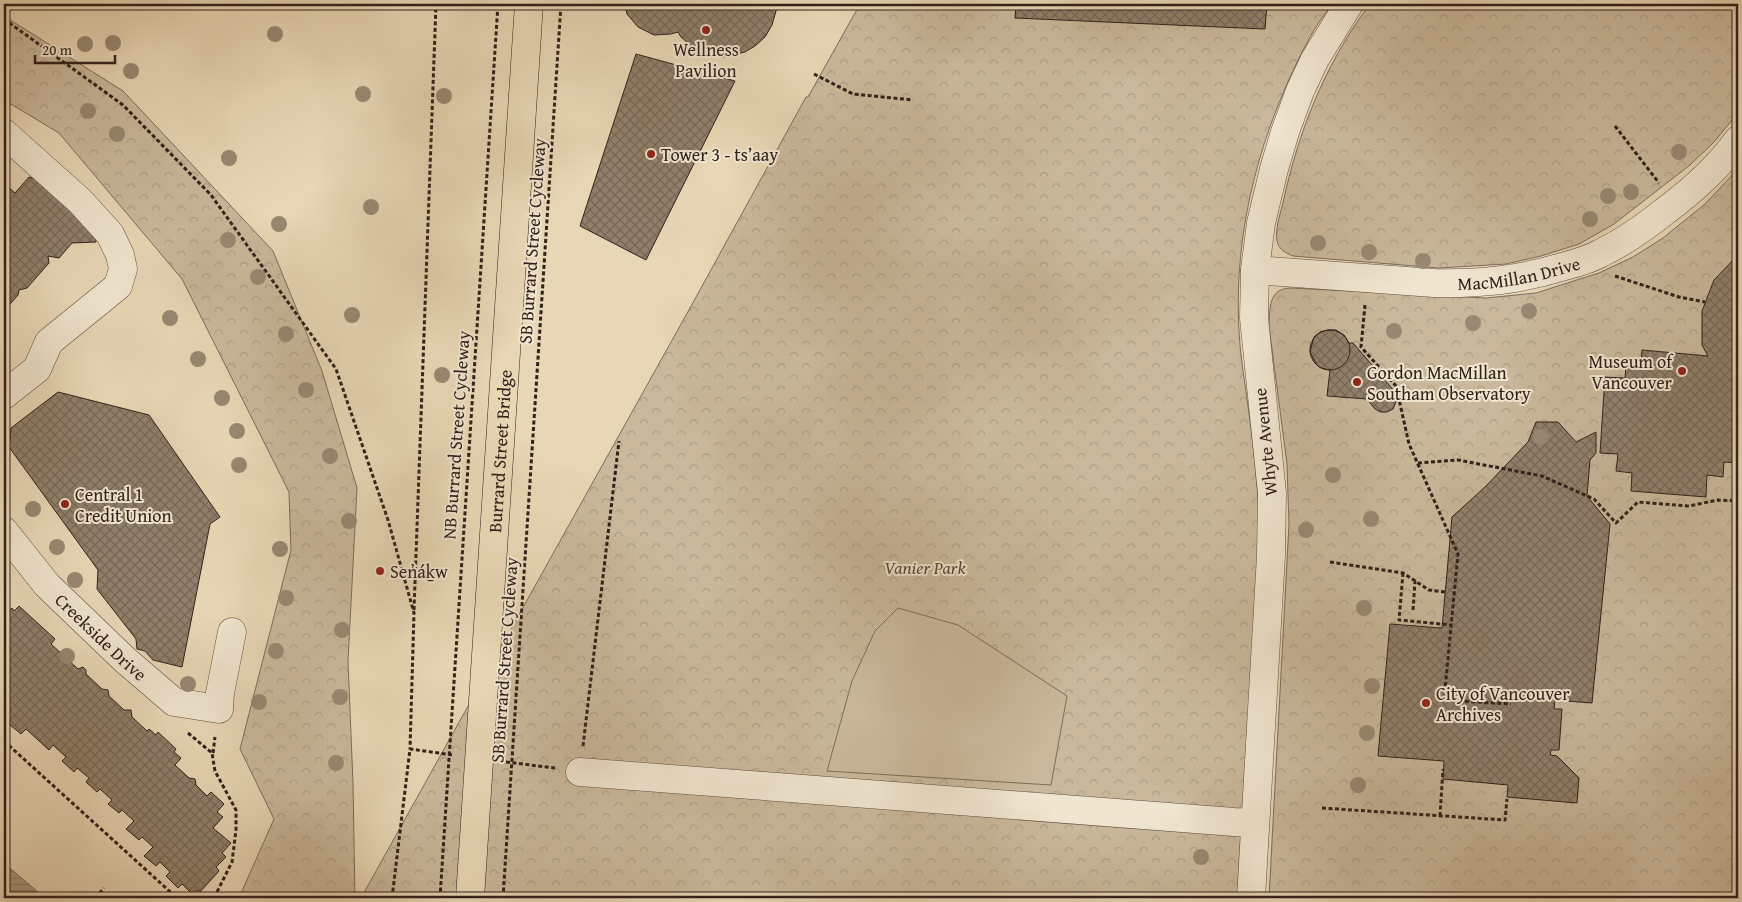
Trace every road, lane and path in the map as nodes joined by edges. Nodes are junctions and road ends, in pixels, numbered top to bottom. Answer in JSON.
{"nodes":[{"id":1,"x":436,"y":4,"type":"edge"},
{"id":2,"x":498,"y":4,"type":"edge"},
{"id":3,"x":529,"y":4,"type":"edge"},
{"id":4,"x":561,"y":4,"type":"edge"},
{"id":5,"x":1349,"y":4,"type":"edge"},
{"id":6,"x":4,"y":19,"type":"edge"},
{"id":7,"x":814,"y":74,"type":"dead end"},
{"id":8,"x":913,"y":100,"type":"dead end"},
{"id":9,"x":1615,"y":126,"type":"dead end"},
{"id":10,"x":4,"y":132,"type":"edge"},
{"id":11,"x":1738,"y":140,"type":"edge"},
{"id":12,"x":1662,"y":187,"type":"dead end"},
{"id":13,"x":1255,"y":270,"type":"junction"},
{"id":14,"x":1612,"y":275,"type":"dead end"},
{"id":15,"x":1369,"y":278,"type":"junction"},
{"id":16,"x":1705,"y":302,"type":"dead end"},
{"id":17,"x":4,"y":395,"type":"edge"},
{"id":18,"x":618,"y":442,"type":"dead end"},
{"id":19,"x":1418,"y":463,"type":"junction"},
{"id":20,"x":1738,"y":501,"type":"edge"},
{"id":21,"x":4,"y":531,"type":"edge"},
{"id":22,"x":1330,"y":562,"type":"dead end"},
{"id":23,"x":1403,"y":573,"type":"junction"},
{"id":24,"x":1415,"y":581,"type":"junction"},
{"id":25,"x":1445,"y":592,"type":"dead end"},
{"id":26,"x":1413,"y":610,"type":"dead end"},
{"id":27,"x":414,"y":613,"type":"junction"},
{"id":28,"x":1451,"y":625,"type":"junction"},
{"id":29,"x":232,"y":632,"type":"dead end"},
{"id":30,"x":1511,"y":704,"type":"dead end"},
{"id":31,"x":4,"y":741,"type":"edge"},
{"id":32,"x":410,"y":749,"type":"junction"},
{"id":33,"x":457,"y":755,"type":"dead end"},
{"id":34,"x":504,"y":762,"type":"dead end"},
{"id":35,"x":1442,"y":768,"type":"dead end"},
{"id":36,"x":215,"y":771,"type":"dead end"},
{"id":37,"x":580,"y":772,"type":"junction"},
{"id":38,"x":1507,"y":799,"type":"dead end"},
{"id":39,"x":1322,"y":808,"type":"dead end"},
{"id":40,"x":1440,"y":816,"type":"junction"},
{"id":41,"x":1255,"y":822,"type":"junction"},
{"id":42,"x":104,"y":888,"type":"dead end"},
{"id":43,"x":95,"y":898,"type":"edge"},
{"id":44,"x":177,"y":898,"type":"edge"},
{"id":45,"x":214,"y":898,"type":"edge"},
{"id":46,"x":392,"y":898,"type":"edge"},
{"id":47,"x":440,"y":898,"type":"edge"},
{"id":48,"x":470,"y":898,"type":"edge"},
{"id":49,"x":503,"y":898,"type":"edge"},
{"id":50,"x":1251,"y":898,"type":"edge"}],
"edges":[{"from":1,"to":27,"type":"path"},
{"from":2,"to":47,"type":"path","name":"NB Burrard Street Cycleway","bridge":true},
{"from":3,"to":48,"type":"main road","name":"Burrard Street Bridge","bridge":true},
{"from":4,"to":49,"type":"path","name":"SB Burrard Street Cycleway","bridge":true},
{"from":5,"to":13,"type":"street","name":"Whyte Avenue"},
{"from":6,"to":27,"type":"path"},
{"from":7,"to":8,"type":"path"},
{"from":9,"to":12,"type":"path"},
{"from":10,"to":17,"type":"street"},
{"from":11,"to":15,"type":"street","name":"MacMillan Drive"},
{"from":13,"to":15,"type":"street","name":"MacMillan Drive"},
{"from":13,"to":41,"type":"street","name":"Whyte Avenue"},
{"from":14,"to":16,"type":"path"},
{"from":15,"to":19,"type":"path"},
{"from":18,"to":37,"type":"path"},
{"from":19,"to":20,"type":"path"},
{"from":19,"to":28,"type":"path"},
{"from":21,"to":29,"type":"street","name":"Creekside Drive"},
{"from":22,"to":23,"type":"path"},
{"from":23,"to":24,"type":"path"},
{"from":23,"to":28,"type":"path"},
{"from":24,"to":25,"type":"path"},
{"from":24,"to":26,"type":"path"},
{"from":27,"to":32,"type":"path"},
{"from":28,"to":30,"type":"path"},
{"from":31,"to":44,"type":"path"},
{"from":32,"to":33,"type":"path"},
{"from":32,"to":46,"type":"path"},
{"from":34,"to":37,"type":"path"},
{"from":35,"to":40,"type":"path"},
{"from":36,"to":45,"type":"path"},
{"from":37,"to":41,"type":"street"},
{"from":38,"to":40,"type":"path"},
{"from":39,"to":40,"type":"path"},
{"from":41,"to":50,"type":"street","name":"Whyte Avenue"},
{"from":42,"to":43,"type":"path"}]}
